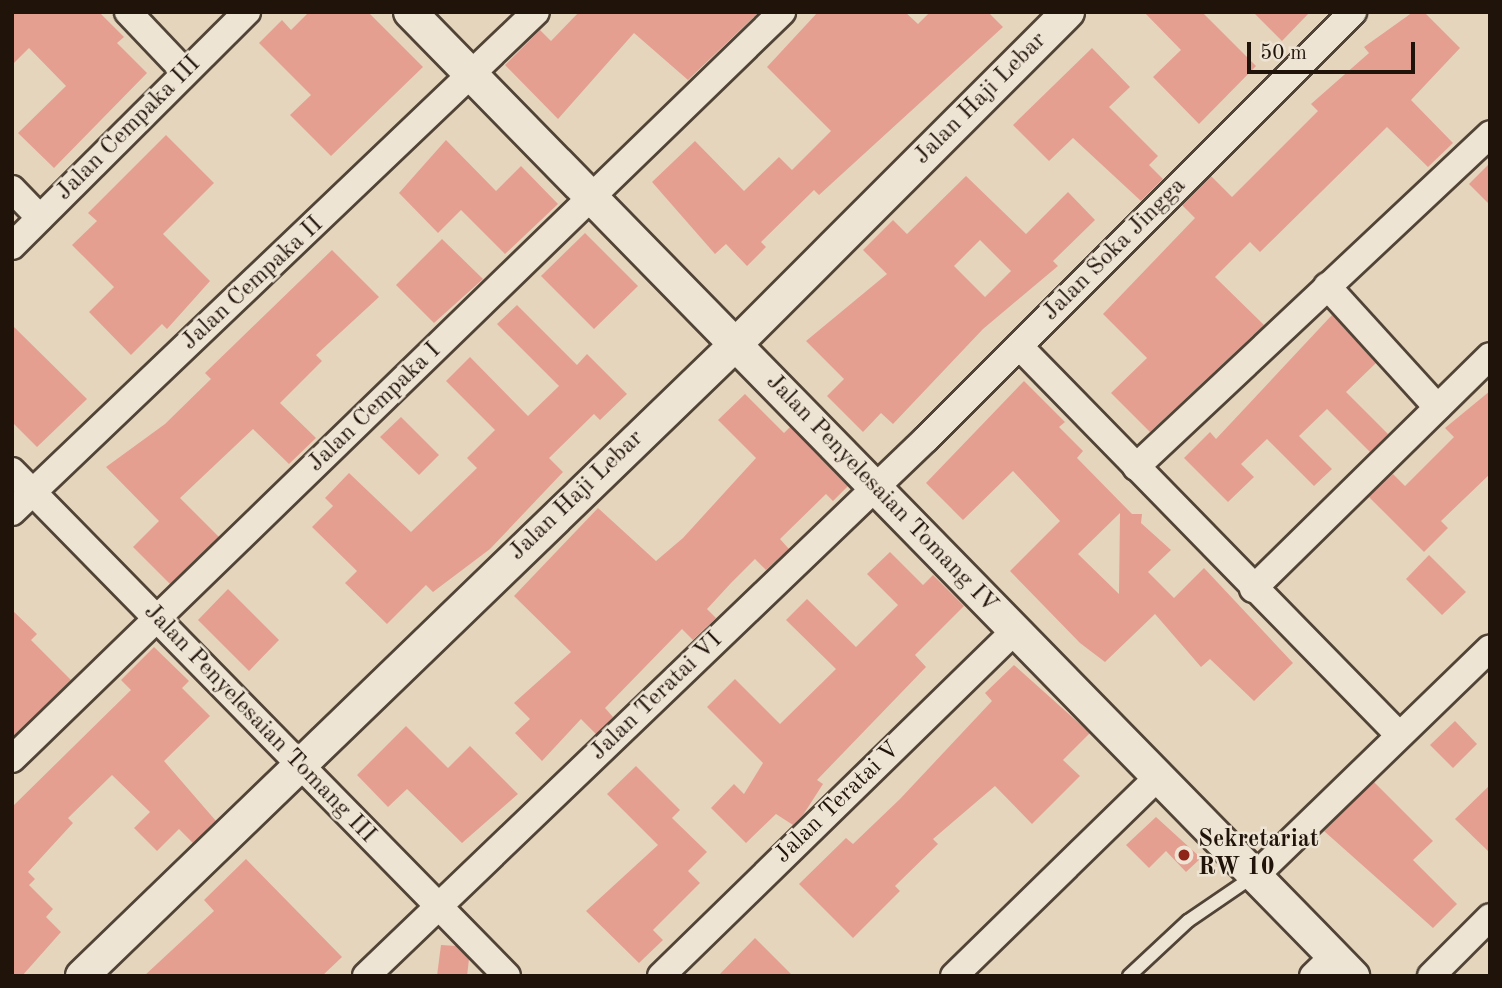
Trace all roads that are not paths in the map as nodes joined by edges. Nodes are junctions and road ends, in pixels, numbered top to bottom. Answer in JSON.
{"nodes":[{"id":1,"x":128,"y":12,"type":"edge"},
{"id":2,"x":247,"y":12,"type":"edge"},
{"id":3,"x":410,"y":12,"type":"edge"},
{"id":4,"x":536,"y":12,"type":"edge"},
{"id":5,"x":782,"y":12,"type":"edge"},
{"id":6,"x":1068,"y":12,"type":"edge"},
{"id":7,"x":1353,"y":12,"type":"edge"},
{"id":8,"x":185,"y":72,"type":"junction"},
{"id":9,"x":473,"y":76,"type":"junction"},
{"id":10,"x":1490,"y":134,"type":"edge"},
{"id":11,"x":12,"y":190,"type":"edge"},
{"id":12,"x":593,"y":198,"type":"junction"},
{"id":13,"x":40,"y":218,"type":"junction"},
{"id":14,"x":12,"y":246,"type":"edge"},
{"id":15,"x":1327,"y":286,"type":"junction"},
{"id":16,"x":735,"y":345,"type":"junction"},
{"id":17,"x":1019,"y":346,"type":"junction"},
{"id":18,"x":1490,"y":356,"type":"edge"},
{"id":19,"x":1437,"y":407,"type":"junction"},
{"id":20,"x":1136,"y":467,"type":"junction"},
{"id":21,"x":12,"y":471,"type":"edge"},
{"id":22,"x":875,"y":488,"type":"junction"},
{"id":23,"x":33,"y":492,"type":"junction"},
{"id":24,"x":12,"y":512,"type":"edge"},
{"id":25,"x":1253,"y":589,"type":"junction"},
{"id":26,"x":156,"y":618,"type":"junction"},
{"id":27,"x":1015,"y":631,"type":"junction"},
{"id":28,"x":1490,"y":648,"type":"edge"},
{"id":29,"x":1398,"y":734,"type":"junction"},
{"id":30,"x":12,"y":759,"type":"edge"},
{"id":31,"x":299,"y":764,"type":"junction"},
{"id":32,"x":1158,"y":777,"type":"junction"},
{"id":33,"x":1255,"y":876,"type":"junction"},
{"id":34,"x":439,"y":906,"type":"junction"},
{"id":35,"x":1490,"y":917,"type":"edge"},
{"id":36,"x":1333,"y":969,"type":"edge"},
{"id":37,"x":82,"y":976,"type":"edge"},
{"id":38,"x":366,"y":976,"type":"edge"},
{"id":39,"x":507,"y":976,"type":"edge"},
{"id":40,"x":661,"y":976,"type":"edge"},
{"id":41,"x":954,"y":976,"type":"edge"},
{"id":42,"x":1129,"y":976,"type":"edge"},
{"id":43,"x":1431,"y":976,"type":"edge"}],
"edges":[{"from":1,"to":8,"type":"street"},
{"from":2,"to":8,"type":"street","name":"Jalan Cempaka III"},
{"from":3,"to":9,"type":"street","name":"Jalan Penyelesaian Tomang IV"},
{"from":4,"to":9,"type":"street","name":"Jalan Cempaka II"},
{"from":5,"to":12,"type":"street","name":"Jalan Cempaka I"},
{"from":6,"to":16,"type":"street","name":"Jalan Haji Lebar"},
{"from":7,"to":17,"type":"street","name":"Jalan Soka Jingga"},
{"from":8,"to":13,"type":"street","name":"Jalan Cempaka III"},
{"from":9,"to":12,"type":"street","name":"Jalan Penyelesaian Tomang IV"},
{"from":9,"to":23,"type":"street","name":"Jalan Cempaka II"},
{"from":10,"to":15,"type":"street"},
{"from":11,"to":13,"type":"street"},
{"from":12,"to":16,"type":"street","name":"Jalan Penyelesaian Tomang IV"},
{"from":12,"to":26,"type":"street","name":"Jalan Cempaka I"},
{"from":13,"to":14,"type":"street","name":"Jalan Cempaka III"},
{"from":15,"to":19,"type":"street"},
{"from":15,"to":20,"type":"street"},
{"from":16,"to":22,"type":"street","name":"Jalan Penyelesaian Tomang IV"},
{"from":16,"to":31,"type":"street","name":"Jalan Haji Lebar"},
{"from":17,"to":20,"type":"street"},
{"from":17,"to":22,"type":"street","name":"Jalan Soka Jingga"},
{"from":18,"to":19,"type":"street"},
{"from":19,"to":25,"type":"street"},
{"from":20,"to":25,"type":"street"},
{"from":21,"to":23,"type":"street","name":"Jalan Penyelesaian Tomang III"},
{"from":22,"to":27,"type":"street","name":"Jalan Penyelesaian Tomang IV"},
{"from":22,"to":34,"type":"street","name":"Jalan Teratai VI"},
{"from":23,"to":24,"type":"street","name":"Jalan Cempaka II"},
{"from":23,"to":26,"type":"street","name":"Jalan Penyelesaian Tomang III"},
{"from":25,"to":29,"type":"street"},
{"from":26,"to":30,"type":"street","name":"Jalan Cempaka I"},
{"from":26,"to":31,"type":"street","name":"Jalan Penyelesaian Tomang III"},
{"from":27,"to":32,"type":"street","name":"Jalan Penyelesaian Tomang IV"},
{"from":27,"to":40,"type":"street","name":"Jalan Teratai V"},
{"from":28,"to":29,"type":"street"},
{"from":29,"to":33,"type":"street"},
{"from":31,"to":34,"type":"street","name":"Jalan Penyelesaian Tomang III"},
{"from":31,"to":37,"type":"street","name":"Jalan Haji Lebar"},
{"from":32,"to":33,"type":"street","name":"Jalan Penyelesaian Tomang IV"},
{"from":32,"to":41,"type":"street"},
{"from":33,"to":36,"type":"street","name":"Jalan Penyelesaian Tomang IV"},
{"from":33,"to":42,"type":"lane"},
{"from":34,"to":38,"type":"street","name":"Jalan Teratai VI"},
{"from":34,"to":39,"type":"street","name":"Jalan Penyelesaian Tomang III"},
{"from":35,"to":43,"type":"street"}]}
